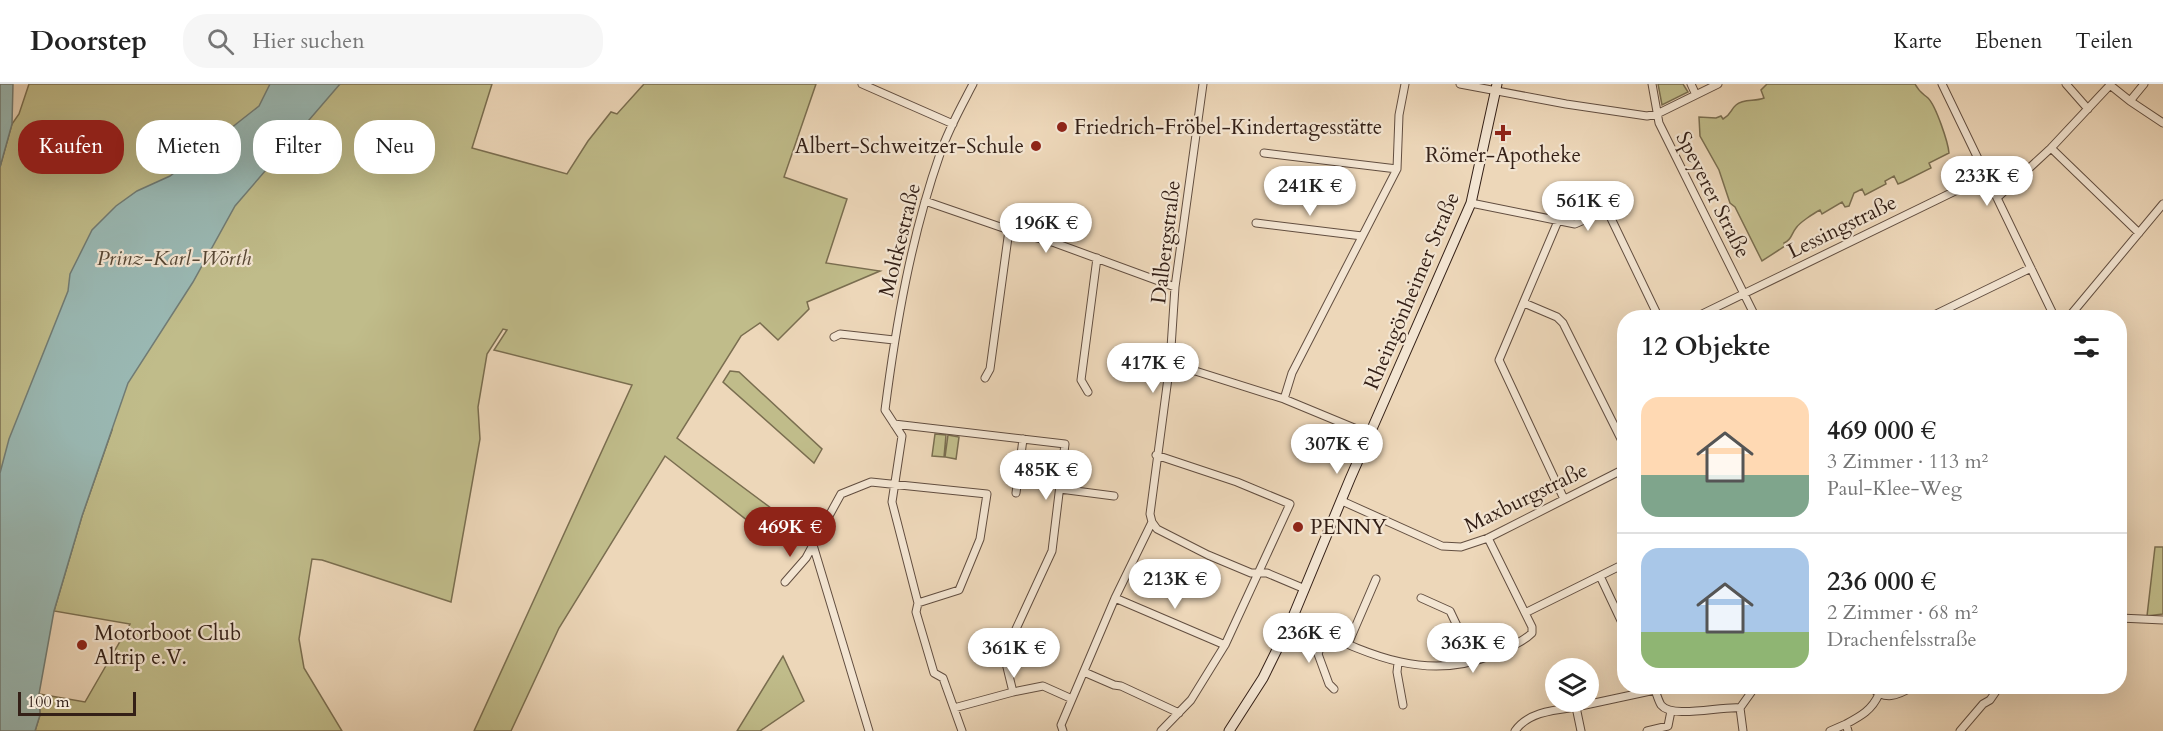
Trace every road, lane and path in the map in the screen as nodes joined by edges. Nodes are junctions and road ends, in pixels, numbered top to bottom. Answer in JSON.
{"nodes":[{"id":1,"x":862,"y":84,"type":"edge"},
{"id":2,"x":973,"y":84,"type":"edge"},
{"id":3,"x":1203,"y":84,"type":"edge"},
{"id":4,"x":1405,"y":84,"type":"edge"},
{"id":5,"x":1460,"y":84,"type":"edge"},
{"id":6,"x":1652,"y":84,"type":"edge"},
{"id":7,"x":1691,"y":84,"type":"edge"},
{"id":8,"x":1718,"y":84,"type":"edge"},
{"id":9,"x":1942,"y":84,"type":"edge"},
{"id":10,"x":2066,"y":84,"type":"edge"},
{"id":11,"x":2110,"y":84,"type":"edge"},
{"id":12,"x":2144,"y":84,"type":"edge"},
{"id":13,"x":872,"y":86,"type":"edge"},
{"id":14,"x":1496,"y":87,"type":"edge"},
{"id":15,"x":1696,"y":95,"type":"junction"},
{"id":16,"x":2130,"y":101,"type":"junction"},
{"id":17,"x":2088,"y":109,"type":"junction"},
{"id":18,"x":1657,"y":114,"type":"junction"},
{"id":19,"x":2163,"y":123,"type":"edge"},
{"id":20,"x":952,"y":124,"type":"junction"},
{"id":21,"x":2051,"y":147,"type":"junction"},
{"id":22,"x":1264,"y":153,"type":"dead end"},
{"id":23,"x":1397,"y":169,"type":"junction"},
{"id":24,"x":1986,"y":176,"type":"junction"},
{"id":25,"x":1996,"y":198,"type":"junction"},
{"id":26,"x":925,"y":201,"type":"junction"},
{"id":27,"x":1471,"y":203,"type":"junction"},
{"id":28,"x":2163,"y":204,"type":"edge"},
{"id":29,"x":1558,"y":221,"type":"junction"},
{"id":30,"x":1256,"y":223,"type":"dead end"},
{"id":31,"x":1009,"y":230,"type":"junction"},
{"id":32,"x":2139,"y":233,"type":"junction"},
{"id":33,"x":1362,"y":236,"type":"junction"},
{"id":34,"x":1097,"y":258,"type":"junction"},
{"id":35,"x":2031,"y":268,"type":"junction"},
{"id":36,"x":1175,"y":287,"type":"junction"},
{"id":37,"x":1744,"y":293,"type":"junction"},
{"id":38,"x":1524,"y":303,"type":"junction"},
{"id":39,"x":1655,"y":310,"type":"edge"},
{"id":40,"x":1710,"y":310,"type":"edge"},
{"id":41,"x":1752,"y":310,"type":"edge"},
{"id":42,"x":1945,"y":310,"type":"edge"},
{"id":43,"x":2051,"y":310,"type":"edge"},
{"id":44,"x":2075,"y":310,"type":"edge"},
{"id":45,"x":834,"y":337,"type":"dead end"},
{"id":46,"x":894,"y":340,"type":"junction"},
{"id":47,"x":1170,"y":363,"type":"junction"},
{"id":48,"x":986,"y":378,"type":"dead end"},
{"id":49,"x":1088,"y":392,"type":"dead end"},
{"id":50,"x":1284,"y":399,"type":"junction"},
{"id":51,"x":894,"y":424,"type":"junction"},
{"id":52,"x":1617,"y":431,"type":"edge"},
{"id":53,"x":1371,"y":435,"type":"junction"},
{"id":54,"x":1023,"y":439,"type":"junction"},
{"id":55,"x":1156,"y":455,"type":"junction"},
{"id":56,"x":1617,"y":472,"type":"edge"},
{"id":57,"x":896,"y":484,"type":"junction"},
{"id":58,"x":1060,"y":489,"type":"junction"},
{"id":59,"x":1016,"y":493,"type":"dead end"},
{"id":60,"x":1114,"y":496,"type":"dead end"},
{"id":61,"x":1564,"y":499,"type":"junction"},
{"id":62,"x":1342,"y":501,"type":"junction"},
{"id":63,"x":1152,"y":522,"type":"junction"},
{"id":64,"x":1488,"y":538,"type":"junction"},
{"id":65,"x":813,"y":545,"type":"junction"},
{"id":66,"x":1617,"y":568,"type":"edge"},
{"id":67,"x":1259,"y":573,"type":"junction"},
{"id":68,"x":1600,"y":576,"type":"junction"},
{"id":69,"x":1376,"y":579,"type":"dead end"},
{"id":70,"x":785,"y":582,"type":"dead end"},
{"id":71,"x":1305,"y":589,"type":"junction"},
{"id":72,"x":1115,"y":598,"type":"junction"},
{"id":73,"x":1421,"y":598,"type":"dead end"},
{"id":74,"x":918,"y":603,"type":"junction"},
{"id":75,"x":1617,"y":612,"type":"edge"},
{"id":76,"x":1525,"y":613,"type":"junction"},
{"id":77,"x":2127,"y":618,"type":"edge"},
{"id":78,"x":1292,"y":619,"type":"junction"},
{"id":79,"x":2163,"y":620,"type":"edge"},
{"id":80,"x":1325,"y":634,"type":"junction"},
{"id":81,"x":1348,"y":644,"type":"junction"},
{"id":82,"x":1225,"y":645,"type":"junction"},
{"id":83,"x":1472,"y":662,"type":"junction"},
{"id":84,"x":1398,"y":663,"type":"junction"},
{"id":85,"x":1084,"y":672,"type":"junction"},
{"id":86,"x":1334,"y":689,"type":"dead end"},
{"id":87,"x":1013,"y":692,"type":"junction"},
{"id":88,"x":1632,"y":694,"type":"edge"},
{"id":89,"x":1656,"y":694,"type":"edge"},
{"id":90,"x":1750,"y":694,"type":"edge"},
{"id":91,"x":1879,"y":694,"type":"joint"},
{"id":92,"x":1896,"y":694,"type":"edge"},
{"id":93,"x":1994,"y":694,"type":"edge"},
{"id":94,"x":1072,"y":699,"type":"junction"},
{"id":95,"x":1599,"y":702,"type":"edge"},
{"id":96,"x":1403,"y":705,"type":"dead end"},
{"id":97,"x":954,"y":708,"type":"junction"},
{"id":98,"x":1740,"y":708,"type":"junction"},
{"id":99,"x":1671,"y":711,"type":"junction"},
{"id":100,"x":1546,"y":712,"type":"edge"},
{"id":101,"x":1577,"y":712,"type":"edge"},
{"id":102,"x":1179,"y":713,"type":"junction"},
{"id":103,"x":1847,"y":727,"type":"edge"},
{"id":104,"x":869,"y":731,"type":"edge"},
{"id":105,"x":962,"y":731,"type":"edge"},
{"id":106,"x":1063,"y":731,"type":"edge"},
{"id":107,"x":1161,"y":731,"type":"edge"},
{"id":108,"x":1228,"y":731,"type":"edge"},
{"id":109,"x":1515,"y":731,"type":"edge"},
{"id":110,"x":1581,"y":731,"type":"edge"},
{"id":111,"x":1647,"y":731,"type":"edge"},
{"id":112,"x":1743,"y":731,"type":"edge"},
{"id":113,"x":1830,"y":731,"type":"edge"},
{"id":114,"x":1960,"y":731,"type":"edge"}],
"edges":[{"from":1,"to":13,"type":"street"},
{"from":2,"to":20,"type":"street","name":"Moltkestraße"},
{"from":3,"to":36,"type":"street","name":"Dalbergstraße"},
{"from":4,"to":23,"type":"street"},
{"from":5,"to":14,"type":"street"},
{"from":6,"to":18,"type":"street","name":"Speyerer Straße"},
{"from":7,"to":15,"type":"street"},
{"from":8,"to":15,"type":"street"},
{"from":9,"to":24,"type":"street"},
{"from":10,"to":17,"type":"street"},
{"from":11,"to":16,"type":"street"},
{"from":11,"to":17,"type":"street"},
{"from":12,"to":16,"type":"street"},
{"from":13,"to":20,"type":"street"},
{"from":14,"to":18,"type":"street"},
{"from":14,"to":27,"type":"street","name":"Rheingönheimer Straße"},
{"from":15,"to":18,"type":"street"},
{"from":16,"to":19,"type":"street"},
{"from":17,"to":21,"type":"street"},
{"from":18,"to":37,"type":"street","name":"Speyerer Straße"},
{"from":20,"to":26,"type":"street","name":"Moltkestraße"},
{"from":21,"to":25,"type":"street"},
{"from":21,"to":32,"type":"street"},
{"from":22,"to":23,"type":"street"},
{"from":23,"to":33,"type":"street"},
{"from":24,"to":25,"type":"street"},
{"from":24,"to":37,"type":"street","name":"Lessingstraße"},
{"from":25,"to":35,"type":"street"},
{"from":26,"to":31,"type":"street"},
{"from":26,"to":46,"type":"street","name":"Moltkestraße"},
{"from":27,"to":29,"type":"street"},
{"from":27,"to":53,"type":"street","name":"Rheingönheimer Straße"},
{"from":28,"to":32,"type":"street"},
{"from":29,"to":38,"type":"street"},
{"from":29,"to":39,"type":"street"},
{"from":30,"to":33,"type":"street"},
{"from":31,"to":34,"type":"street"},
{"from":31,"to":48,"type":"street"},
{"from":32,"to":44,"type":"street"},
{"from":33,"to":50,"type":"street"},
{"from":34,"to":36,"type":"street"},
{"from":34,"to":49,"type":"street"},
{"from":35,"to":42,"type":"street"},
{"from":35,"to":43,"type":"street"},
{"from":36,"to":47,"type":"street","name":"Dalbergstraße"},
{"from":37,"to":40,"type":"street","name":"Lessingstraße"},
{"from":37,"to":41,"type":"street","name":"Speyerer Straße"},
{"from":38,"to":52,"type":"street"},
{"from":38,"to":61,"type":"street"},
{"from":45,"to":46,"type":"street"},
{"from":46,"to":51,"type":"street","name":"Moltkestraße"},
{"from":47,"to":50,"type":"street"},
{"from":47,"to":55,"type":"street","name":"Dalbergstraße"},
{"from":50,"to":53,"type":"street"},
{"from":51,"to":54,"type":"street"},
{"from":51,"to":57,"type":"street","name":"Moltkestraße"},
{"from":53,"to":62,"type":"street","name":"Rheingönheimer Straße"},
{"from":54,"to":58,"type":"street"},
{"from":54,"to":59,"type":"street"},
{"from":55,"to":63,"type":"street","name":"Dalbergstraße"},
{"from":55,"to":67,"type":"street"},
{"from":56,"to":61,"type":"street","name":"Maxburgstraße"},
{"from":57,"to":65,"type":"street"},
{"from":57,"to":74,"type":"street","name":"Moltkestraße"},
{"from":57,"to":74,"type":"street"},
{"from":58,"to":60,"type":"street"},
{"from":58,"to":87,"type":"street"},
{"from":61,"to":64,"type":"street","name":"Maxburgstraße"},
{"from":62,"to":64,"type":"street","name":"Maxburgstraße"},
{"from":62,"to":71,"type":"street","name":"Rheingönheimer Straße"},
{"from":63,"to":67,"type":"street"},
{"from":63,"to":72,"type":"street"},
{"from":64,"to":76,"type":"street"},
{"from":65,"to":70,"type":"street"},
{"from":65,"to":104,"type":"street"},
{"from":66,"to":68,"type":"street"},
{"from":67,"to":71,"type":"street"},
{"from":67,"to":82,"type":"street"},
{"from":68,"to":75,"type":"street"},
{"from":68,"to":76,"type":"street"},
{"from":69,"to":81,"type":"street"},
{"from":71,"to":78,"type":"street","name":"Rheingönheimer Straße"},
{"from":72,"to":82,"type":"street"},
{"from":72,"to":85,"type":"street"},
{"from":73,"to":83,"type":"street"},
{"from":74,"to":97,"type":"street","name":"Moltkestraße"},
{"from":76,"to":83,"type":"street"},
{"from":77,"to":79,"type":"street"},
{"from":78,"to":80,"type":"street"},
{"from":78,"to":108,"type":"street","name":"Rheingönheimer Straße"},
{"from":80,"to":81,"type":"street"},
{"from":80,"to":86,"type":"street"},
{"from":81,"to":84,"type":"street"},
{"from":82,"to":102,"type":"street"},
{"from":83,"to":84,"type":"street"},
{"from":84,"to":96,"type":"street"},
{"from":85,"to":94,"type":"street"},
{"from":85,"to":102,"type":"street"},
{"from":87,"to":94,"type":"street"},
{"from":87,"to":97,"type":"street"},
{"from":88,"to":95,"type":"street"},
{"from":89,"to":99,"type":"street"},
{"from":90,"to":98,"type":"street"},
{"from":91,"to":92,"type":"street"},
{"from":91,"to":103,"type":"street"},
{"from":93,"to":114,"type":"street"},
{"from":94,"to":106,"type":"street"},
{"from":97,"to":105,"type":"street","name":"Moltkestraße"},
{"from":98,"to":99,"type":"street"},
{"from":98,"to":112,"type":"street"},
{"from":99,"to":111,"type":"street"},
{"from":100,"to":109,"type":"street"},
{"from":101,"to":110,"type":"street"},
{"from":102,"to":107,"type":"street"},
{"from":103,"to":113,"type":"street"}]}
